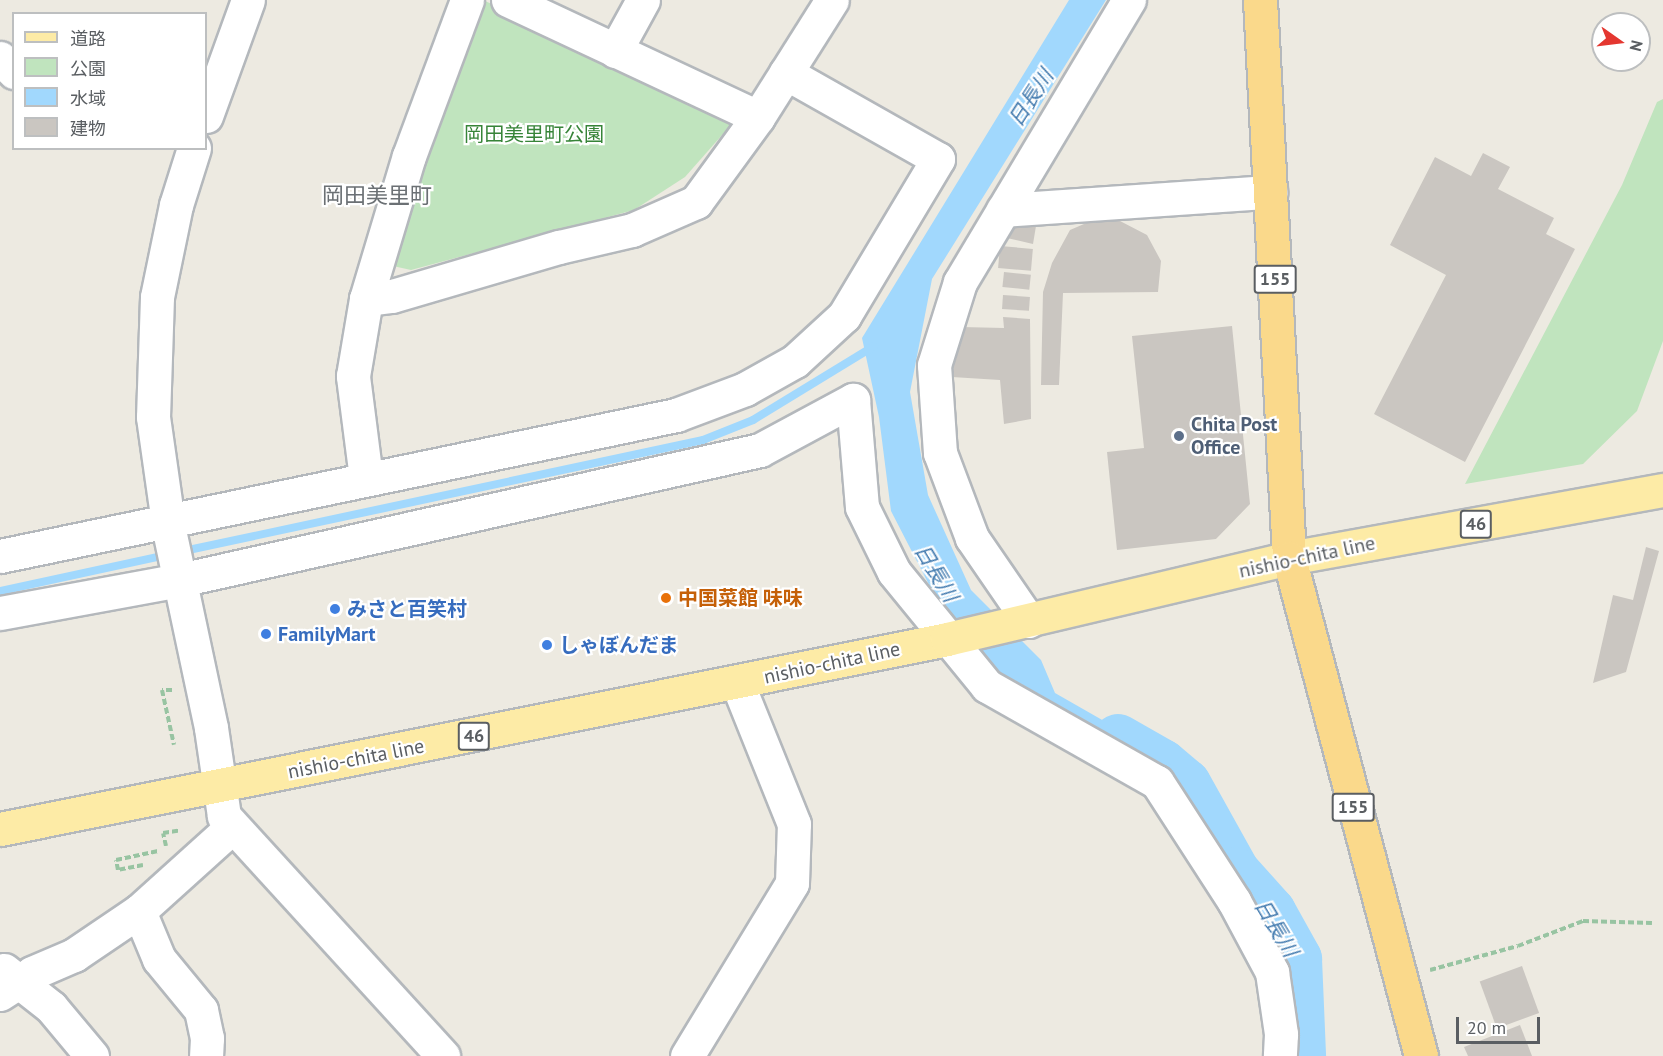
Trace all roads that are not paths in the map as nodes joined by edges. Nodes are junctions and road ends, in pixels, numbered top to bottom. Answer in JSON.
{"nodes":[{"id":1,"x":249,"y":0,"type":"edge"},
{"id":2,"x":467,"y":0,"type":"edge"},
{"id":3,"x":508,"y":0,"type":"edge"},
{"id":4,"x":643,"y":0,"type":"edge"},
{"id":5,"x":832,"y":0,"type":"edge"},
{"id":6,"x":1129,"y":0,"type":"edge"},
{"id":7,"x":1260,"y":0,"type":"edge"},
{"id":8,"x":615,"y":51,"type":"junction"},
{"id":9,"x":216,"y":54,"type":"edge"},
{"id":10,"x":0,"y":58,"type":"edge"},
{"id":11,"x":12,"y":70,"type":"edge"},
{"id":12,"x":786,"y":73,"type":"junction"},
{"id":13,"x":207,"y":110,"type":"edge"},
{"id":14,"x":758,"y":117,"type":"junction"},
{"id":15,"x":193,"y":150,"type":"edge"},
{"id":16,"x":1270,"y":192,"type":"junction"},
{"id":17,"x":1003,"y":210,"type":"junction"},
{"id":18,"x":366,"y":298,"type":"junction"},
{"id":19,"x":366,"y":478,"type":"junction"},
{"id":20,"x":1663,"y":490,"type":"edge"},
{"id":21,"x":169,"y":526,"type":"junction"},
{"id":22,"x":0,"y":556,"type":"edge"},
{"id":23,"x":1289,"y":558,"type":"junction"},
{"id":24,"x":178,"y":573,"type":"junction"},
{"id":25,"x":0,"y":613,"type":"edge"},
{"id":26,"x":1028,"y":621,"type":"junction"},
{"id":27,"x":948,"y":639,"type":"junction"},
{"id":28,"x":738,"y":682,"type":"junction"},
{"id":29,"x":219,"y":786,"type":"junction"},
{"id":30,"x":232,"y":827,"type":"junction"},
{"id":31,"x":0,"y":829,"type":"edge"},
{"id":32,"x":139,"y":911,"type":"junction"},
{"id":33,"x":6,"y":981,"type":"edge"},
{"id":34,"x":215,"y":1051,"type":"edge"},
{"id":35,"x":92,"y":1056,"type":"edge"},
{"id":36,"x":443,"y":1056,"type":"edge"},
{"id":37,"x":687,"y":1056,"type":"edge"},
{"id":38,"x":1280,"y":1056,"type":"edge"},
{"id":39,"x":1421,"y":1056,"type":"edge"}],
"edges":[{"from":1,"to":9,"type":"street"},
{"from":2,"to":18,"type":"street"},
{"from":3,"to":8,"type":"street"},
{"from":4,"to":8,"type":"street"},
{"from":5,"to":12,"type":"street"},
{"from":6,"to":17,"type":"street"},
{"from":7,"to":16,"type":"highway","number":"155"},
{"from":8,"to":14,"type":"street"},
{"from":9,"to":13,"type":"street"},
{"from":10,"to":11,"type":"street"},
{"from":12,"to":14,"type":"street"},
{"from":12,"to":19,"type":"street"},
{"from":14,"to":18,"type":"street"},
{"from":15,"to":21,"type":"street"},
{"from":16,"to":17,"type":"street"},
{"from":16,"to":23,"type":"highway","number":"155"},
{"from":17,"to":26,"type":"street"},
{"from":18,"to":19,"type":"street"},
{"from":19,"to":21,"type":"street"},
{"from":20,"to":23,"type":"main road","name":"nishio-chita line","number":"46"},
{"from":21,"to":22,"type":"street"},
{"from":21,"to":24,"type":"street"},
{"from":23,"to":26,"type":"main road","name":"nishio-chita line","number":"46"},
{"from":23,"to":39,"type":"highway","number":"155"},
{"from":24,"to":25,"type":"street"},
{"from":24,"to":27,"type":"street"},
{"from":24,"to":29,"type":"street"},
{"from":26,"to":27,"type":"main road","name":"nishio-chita line","number":"46"},
{"from":27,"to":28,"type":"main road","name":"nishio-chita line","number":"46"},
{"from":27,"to":38,"type":"street"},
{"from":28,"to":29,"type":"main road","name":"nishio-chita line","number":"46"},
{"from":28,"to":37,"type":"street"},
{"from":29,"to":30,"type":"street"},
{"from":29,"to":31,"type":"main road","name":"nishio-chita line","number":"46"},
{"from":30,"to":32,"type":"street"},
{"from":30,"to":36,"type":"street"},
{"from":32,"to":33,"type":"street"},
{"from":32,"to":34,"type":"street"},
{"from":33,"to":35,"type":"street"}]}
